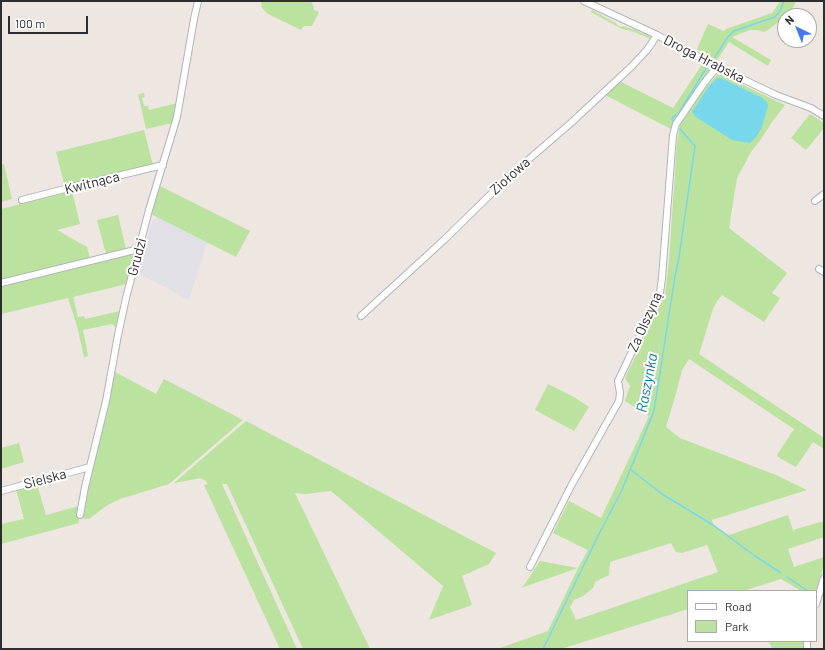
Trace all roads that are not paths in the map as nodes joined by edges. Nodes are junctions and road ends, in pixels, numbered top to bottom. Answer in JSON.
{"nodes":[{"id":1,"x":198,"y":1,"type":"edge"},
{"id":2,"x":584,"y":1,"type":"edge"},
{"id":3,"x":657,"y":35,"type":"junction"},
{"id":4,"x":717,"y":67,"type":"junction"},
{"id":5,"x":824,"y":116,"type":"edge"},
{"id":6,"x":163,"y":165,"type":"junction"},
{"id":7,"x":824,"y":194,"type":"edge"},
{"id":8,"x":22,"y":200,"type":"dead end"},
{"id":9,"x":815,"y":201,"type":"dead end"},
{"id":10,"x":139,"y":249,"type":"junction"},
{"id":11,"x":1,"y":283,"type":"edge"},
{"id":12,"x":361,"y":316,"type":"dead end"},
{"id":13,"x":90,"y":467,"type":"junction"},
{"id":14,"x":1,"y":491,"type":"edge"},
{"id":15,"x":80,"y":515,"type":"dead end"},
{"id":16,"x":530,"y":568,"type":"dead end"},
{"id":17,"x":824,"y":578,"type":"edge"},
{"id":18,"x":817,"y":601,"type":"edge"}],
"edges":[{"from":1,"to":6,"type":"street","name":"Grudzi"},
{"from":2,"to":3,"type":"street","name":"Droga Hrabska"},
{"from":3,"to":4,"type":"street","name":"Droga Hrabska"},
{"from":3,"to":12,"type":"street","name":"Ziołowa"},
{"from":4,"to":5,"type":"street","name":"Droga Hrabska"},
{"from":4,"to":16,"type":"street","name":"Za Olszyną"},
{"from":6,"to":8,"type":"street","name":"Kwitnąca"},
{"from":6,"to":10,"type":"street","name":"Grudzi"},
{"from":7,"to":9,"type":"street"},
{"from":10,"to":11,"type":"street"},
{"from":10,"to":13,"type":"street","name":"Grudzi"},
{"from":13,"to":14,"type":"street","name":"Sielska"},
{"from":13,"to":15,"type":"street","name":"Grudzi"},
{"from":17,"to":18,"type":"street"}]}
